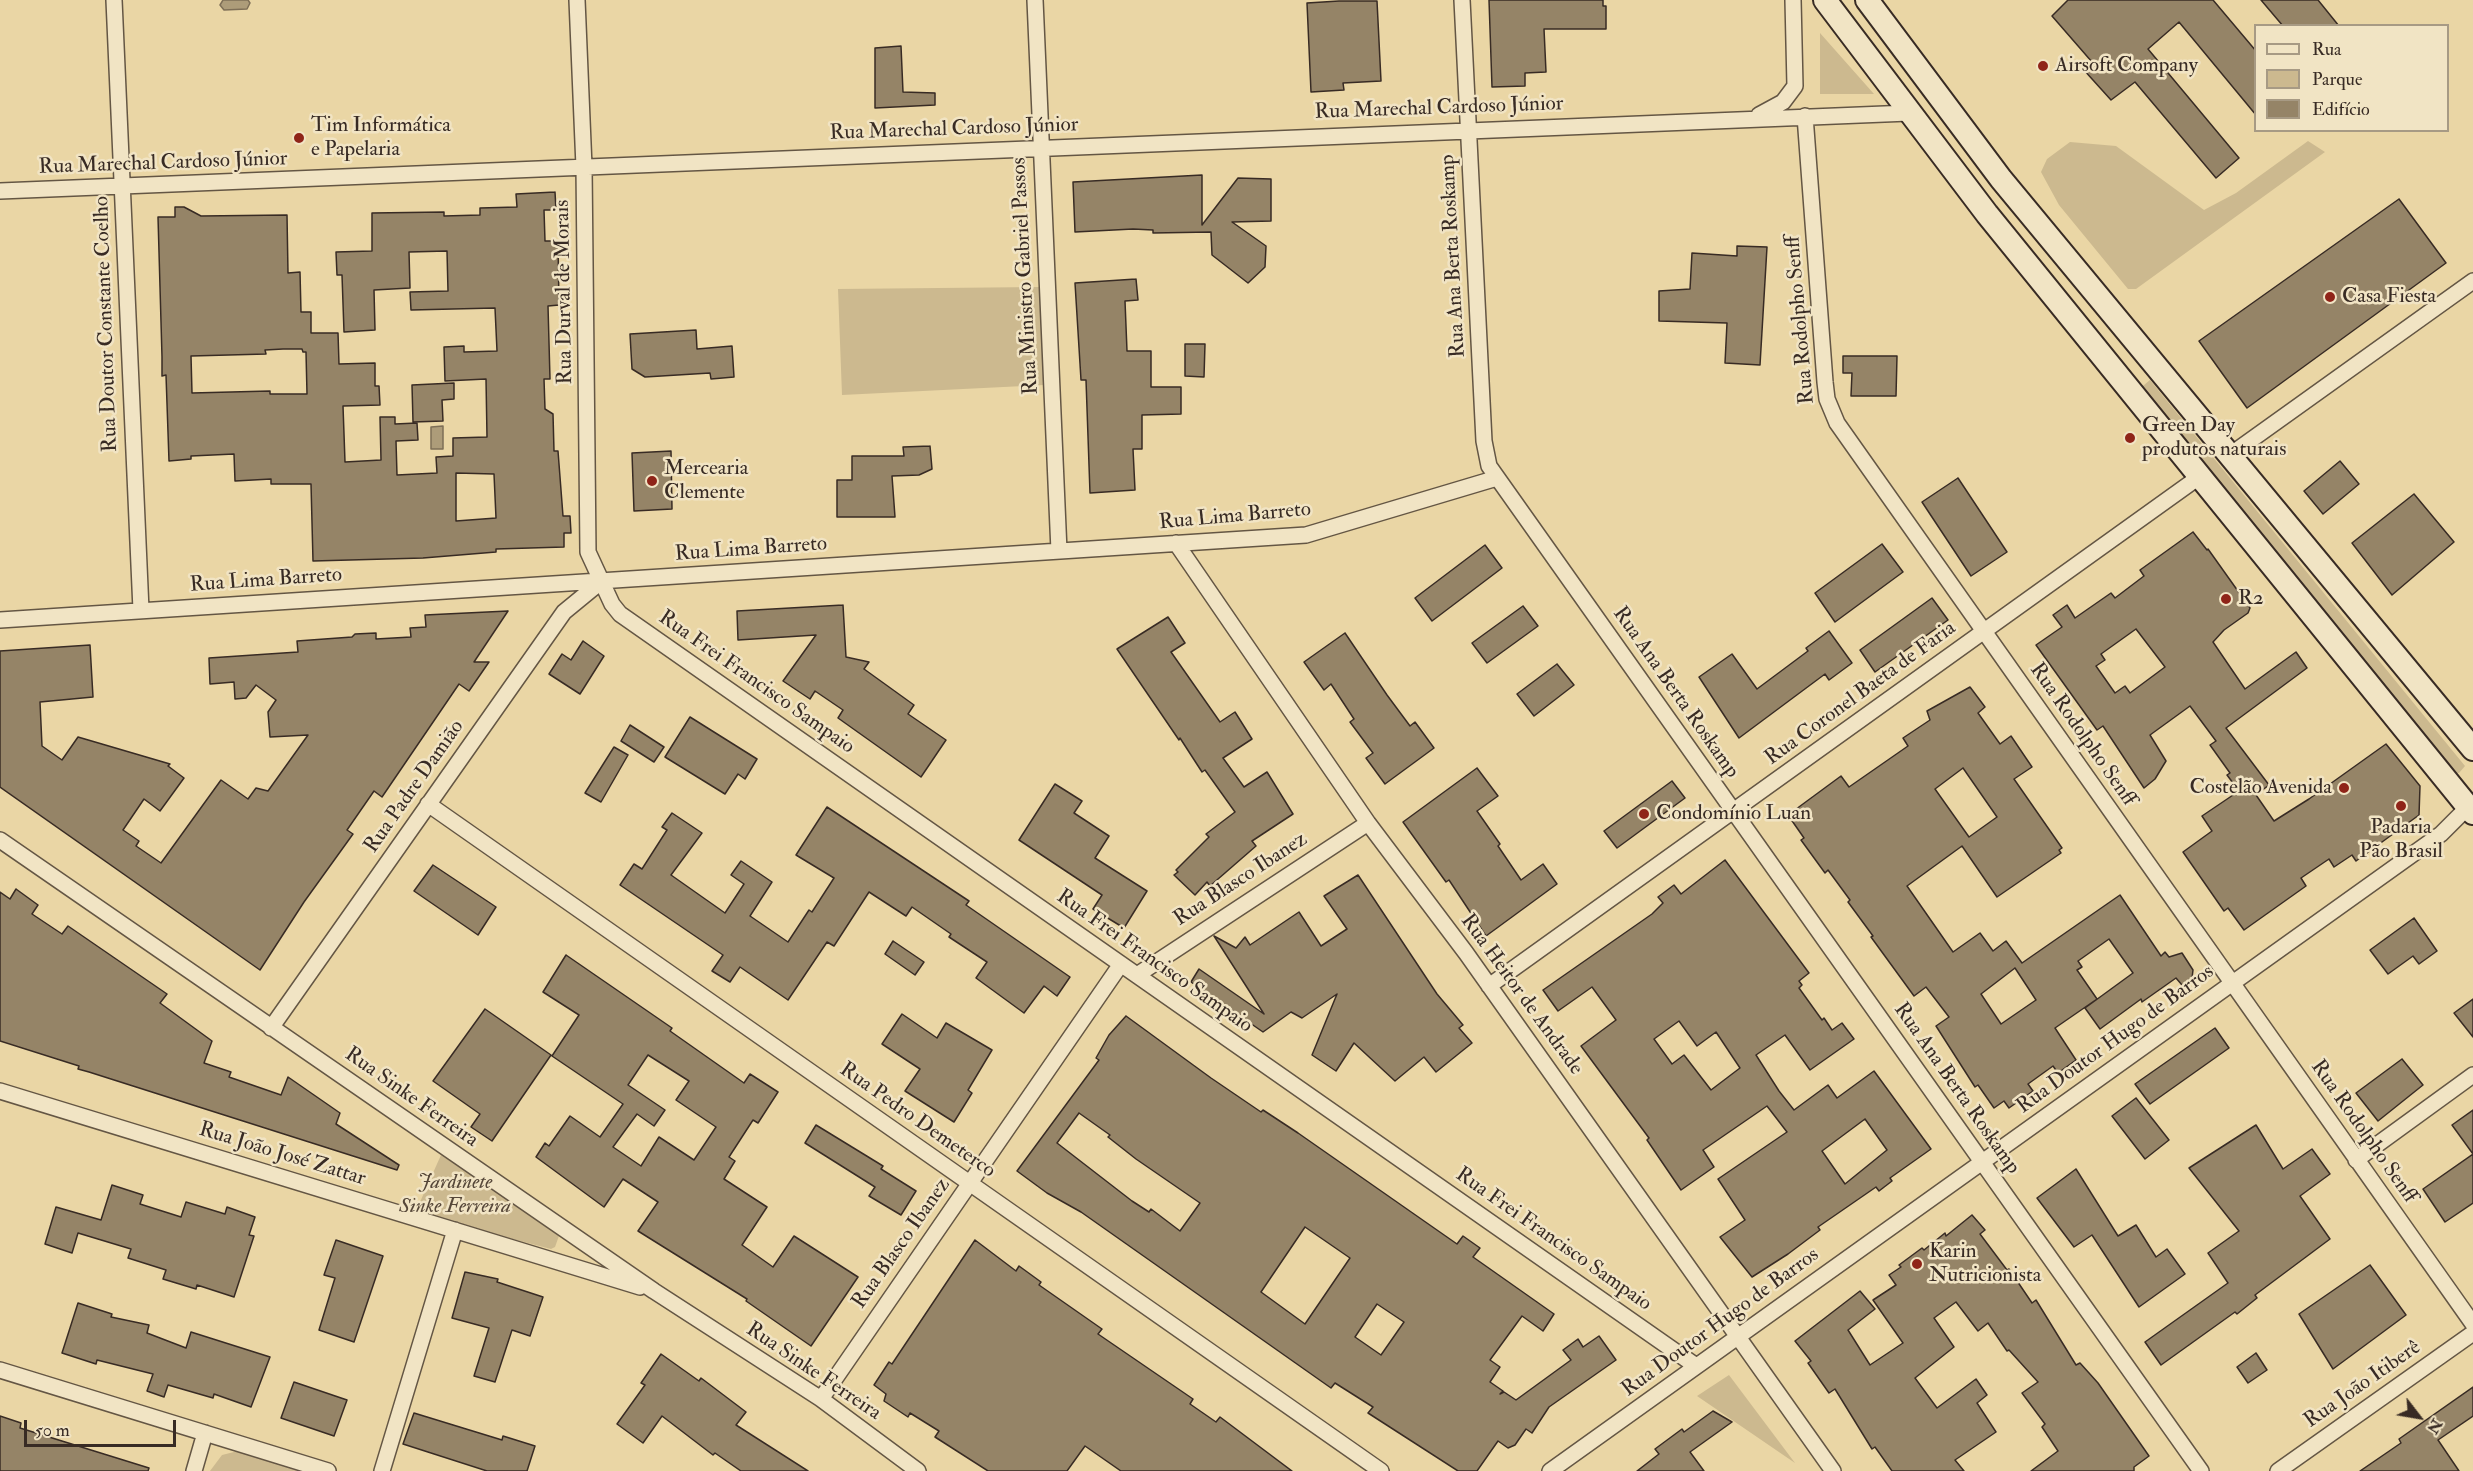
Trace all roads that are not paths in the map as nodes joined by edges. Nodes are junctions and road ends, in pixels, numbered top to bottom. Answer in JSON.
{"nodes":[{"id":1,"x":114,"y":0,"type":"edge"},
{"id":2,"x":577,"y":0,"type":"edge"},
{"id":3,"x":1035,"y":0,"type":"edge"},
{"id":4,"x":1462,"y":0,"type":"edge"},
{"id":5,"x":1793,"y":0,"type":"edge"},
{"id":6,"x":1825,"y":0,"type":"edge"},
{"id":7,"x":1867,"y":0,"type":"edge"},
{"id":8,"x":1909,"y":113,"type":"junction"},
{"id":9,"x":1805,"y":116,"type":"junction"},
{"id":10,"x":1753,"y":117,"type":"junction"},
{"id":11,"x":1469,"y":129,"type":"junction"},
{"id":12,"x":1042,"y":148,"type":"junction"},
{"id":13,"x":584,"y":167,"type":"junction"},
{"id":14,"x":123,"y":187,"type":"junction"},
{"id":15,"x":0,"y":192,"type":"edge"},
{"id":16,"x":2473,"y":281,"type":"edge"},
{"id":17,"x":2230,"y":455,"type":"junction"},
{"id":18,"x":2199,"y":477,"type":"junction"},
{"id":19,"x":1497,"y":478,"type":"junction"},
{"id":20,"x":1176,"y":543,"type":"junction"},
{"id":21,"x":1059,"y":551,"type":"junction"},
{"id":22,"x":603,"y":580,"type":"junction"},
{"id":23,"x":141,"y":610,"type":"junction"},
{"id":24,"x":0,"y":620,"type":"edge"},
{"id":25,"x":1983,"y":632,"type":"junction"},
{"id":26,"x":2473,"y":748,"type":"edge"},
{"id":27,"x":428,"y":804,"type":"junction"},
{"id":28,"x":2471,"y":805,"type":"edge"},
{"id":29,"x":1733,"y":811,"type":"junction"},
{"id":30,"x":1368,"y":823,"type":"junction"},
{"id":31,"x":0,"y":840,"type":"edge"},
{"id":32,"x":1121,"y":964,"type":"junction"},
{"id":33,"x":1137,"y":975,"type":"junction"},
{"id":34,"x":2232,"y":983,"type":"junction"},
{"id":35,"x":1489,"y":986,"type":"junction"},
{"id":36,"x":271,"y":1028,"type":"junction"},
{"id":37,"x":2473,"y":1075,"type":"edge"},
{"id":38,"x":0,"y":1091,"type":"edge"},
{"id":39,"x":2356,"y":1160,"type":"junction"},
{"id":40,"x":1982,"y":1162,"type":"junction"},
{"id":41,"x":969,"y":1183,"type":"junction"},
{"id":42,"x":455,"y":1230,"type":"junction"},
{"id":43,"x":654,"y":1291,"type":"junction"},
{"id":44,"x":2473,"y":1324,"type":"edge"},
{"id":45,"x":2473,"y":1333,"type":"edge"},
{"id":46,"x":1738,"y":1337,"type":"junction"},
{"id":47,"x":1696,"y":1366,"type":"junction"},
{"id":48,"x":0,"y":1370,"type":"edge"},
{"id":49,"x":821,"y":1399,"type":"junction"},
{"id":50,"x":205,"y":1433,"type":"junction"},
{"id":51,"x":194,"y":1471,"type":"edge"},
{"id":52,"x":328,"y":1471,"type":"edge"},
{"id":53,"x":381,"y":1471,"type":"edge"},
{"id":54,"x":918,"y":1471,"type":"edge"},
{"id":55,"x":1381,"y":1471,"type":"edge"},
{"id":56,"x":1550,"y":1471,"type":"edge"},
{"id":57,"x":1833,"y":1471,"type":"edge"},
{"id":58,"x":2201,"y":1471,"type":"edge"},
{"id":59,"x":2278,"y":1471,"type":"edge"}],
"edges":[{"from":1,"to":14,"type":"street","name":"Rua Doutor Constante Coelho"},
{"from":2,"to":13,"type":"street","name":"Rua Durval de Morais"},
{"from":3,"to":12,"type":"street","name":"Rua Ministro Gabriel Passos"},
{"from":4,"to":11,"type":"street","name":"Rua Ana Berta Roskamp"},
{"from":5,"to":10,"type":"street"},
{"from":6,"to":8,"type":"main road"},
{"from":7,"to":17,"type":"main road"},
{"from":8,"to":9,"type":"street","name":"Rua Marechal Cardoso Júnior"},
{"from":8,"to":18,"type":"main road"},
{"from":9,"to":10,"type":"street","name":"Rua Marechal Cardoso Júnior"},
{"from":9,"to":25,"type":"street","name":"Rua Rodolpho Senff"},
{"from":10,"to":11,"type":"street","name":"Rua Marechal Cardoso Júnior"},
{"from":11,"to":12,"type":"street","name":"Rua Marechal Cardoso Júnior"},
{"from":11,"to":19,"type":"street","name":"Rua Ana Berta Roskamp"},
{"from":12,"to":13,"type":"street","name":"Rua Marechal Cardoso Júnior"},
{"from":12,"to":21,"type":"street","name":"Rua Ministro Gabriel Passos"},
{"from":13,"to":14,"type":"street","name":"Rua Marechal Cardoso Júnior"},
{"from":13,"to":22,"type":"street","name":"Rua Durval de Morais"},
{"from":14,"to":15,"type":"street","name":"Rua Marechal Cardoso Júnior"},
{"from":14,"to":23,"type":"street","name":"Rua Doutor Constante Coelho"},
{"from":16,"to":17,"type":"street"},
{"from":17,"to":26,"type":"main road"},
{"from":18,"to":25,"type":"street","name":"Rua Coronel Baeta de Faria"},
{"from":18,"to":28,"type":"main road"},
{"from":19,"to":20,"type":"street","name":"Rua Lima Barreto"},
{"from":19,"to":29,"type":"street","name":"Rua Ana Berta Roskamp"},
{"from":20,"to":21,"type":"street","name":"Rua Lima Barreto"},
{"from":20,"to":30,"type":"street","name":"Rua Heitor de Andrade"},
{"from":21,"to":22,"type":"street","name":"Rua Lima Barreto"},
{"from":22,"to":23,"type":"street","name":"Rua Lima Barreto"},
{"from":22,"to":27,"type":"street","name":"Rua Padre Damião"},
{"from":22,"to":32,"type":"street","name":"Rua Frei Francisco Sampaio"},
{"from":23,"to":24,"type":"street","name":"Rua Lima Barreto"},
{"from":25,"to":29,"type":"street","name":"Rua Coronel Baeta de Faria"},
{"from":25,"to":34,"type":"street","name":"Rua Rodolpho Senff"},
{"from":27,"to":36,"type":"street","name":"Rua Padre Damião"},
{"from":27,"to":41,"type":"street","name":"Rua Pedro Demeterco"},
{"from":28,"to":34,"type":"street","name":"Rua Doutor Hugo de Barros"},
{"from":29,"to":35,"type":"street","name":"Rua Coronel Baeta de Faria"},
{"from":29,"to":40,"type":"street","name":"Rua Ana Berta Roskamp"},
{"from":30,"to":33,"type":"street","name":"Rua Blasco Ibanez"},
{"from":30,"to":35,"type":"street","name":"Rua Heitor de Andrade"},
{"from":31,"to":36,"type":"street","name":"Rua Sinke Ferreira"},
{"from":32,"to":33,"type":"street","name":"Rua Frei Francisco Sampaio"},
{"from":32,"to":41,"type":"street","name":"Rua Blasco Ibanez"},
{"from":33,"to":47,"type":"street","name":"Rua Frei Francisco Sampaio"},
{"from":34,"to":39,"type":"street","name":"Rua Rodolpho Senff"},
{"from":34,"to":40,"type":"street","name":"Rua Doutor Hugo de Barros"},
{"from":35,"to":46,"type":"street","name":"Rua Heitor de Andrade"},
{"from":36,"to":43,"type":"street","name":"Rua Sinke Ferreira"},
{"from":37,"to":39,"type":"street"},
{"from":38,"to":42,"type":"street","name":"Rua João José Zattar"},
{"from":39,"to":44,"type":"street","name":"Rua Rodolpho Senff"},
{"from":40,"to":46,"type":"street","name":"Rua Doutor Hugo de Barros"},
{"from":40,"to":58,"type":"street","name":"Rua Ana Berta Roskamp"},
{"from":41,"to":49,"type":"street","name":"Rua Blasco Ibanez"},
{"from":41,"to":55,"type":"street","name":"Rua Pedro Demeterco"},
{"from":42,"to":43,"type":"street","name":"Rua João José Zattar"},
{"from":42,"to":53,"type":"street"},
{"from":43,"to":49,"type":"street","name":"Rua Sinke Ferreira"},
{"from":45,"to":59,"type":"street","name":"Rua João Itiberê"},
{"from":46,"to":47,"type":"street","name":"Rua Doutor Hugo de Barros"},
{"from":46,"to":57,"type":"street","name":"Rua Heitor de Andrade"},
{"from":47,"to":56,"type":"street","name":"Rua Doutor Hugo de Barros"},
{"from":48,"to":50,"type":"street"},
{"from":49,"to":54,"type":"street","name":"Rua Sinke Ferreira"},
{"from":50,"to":51,"type":"street"},
{"from":50,"to":52,"type":"street"}]}
